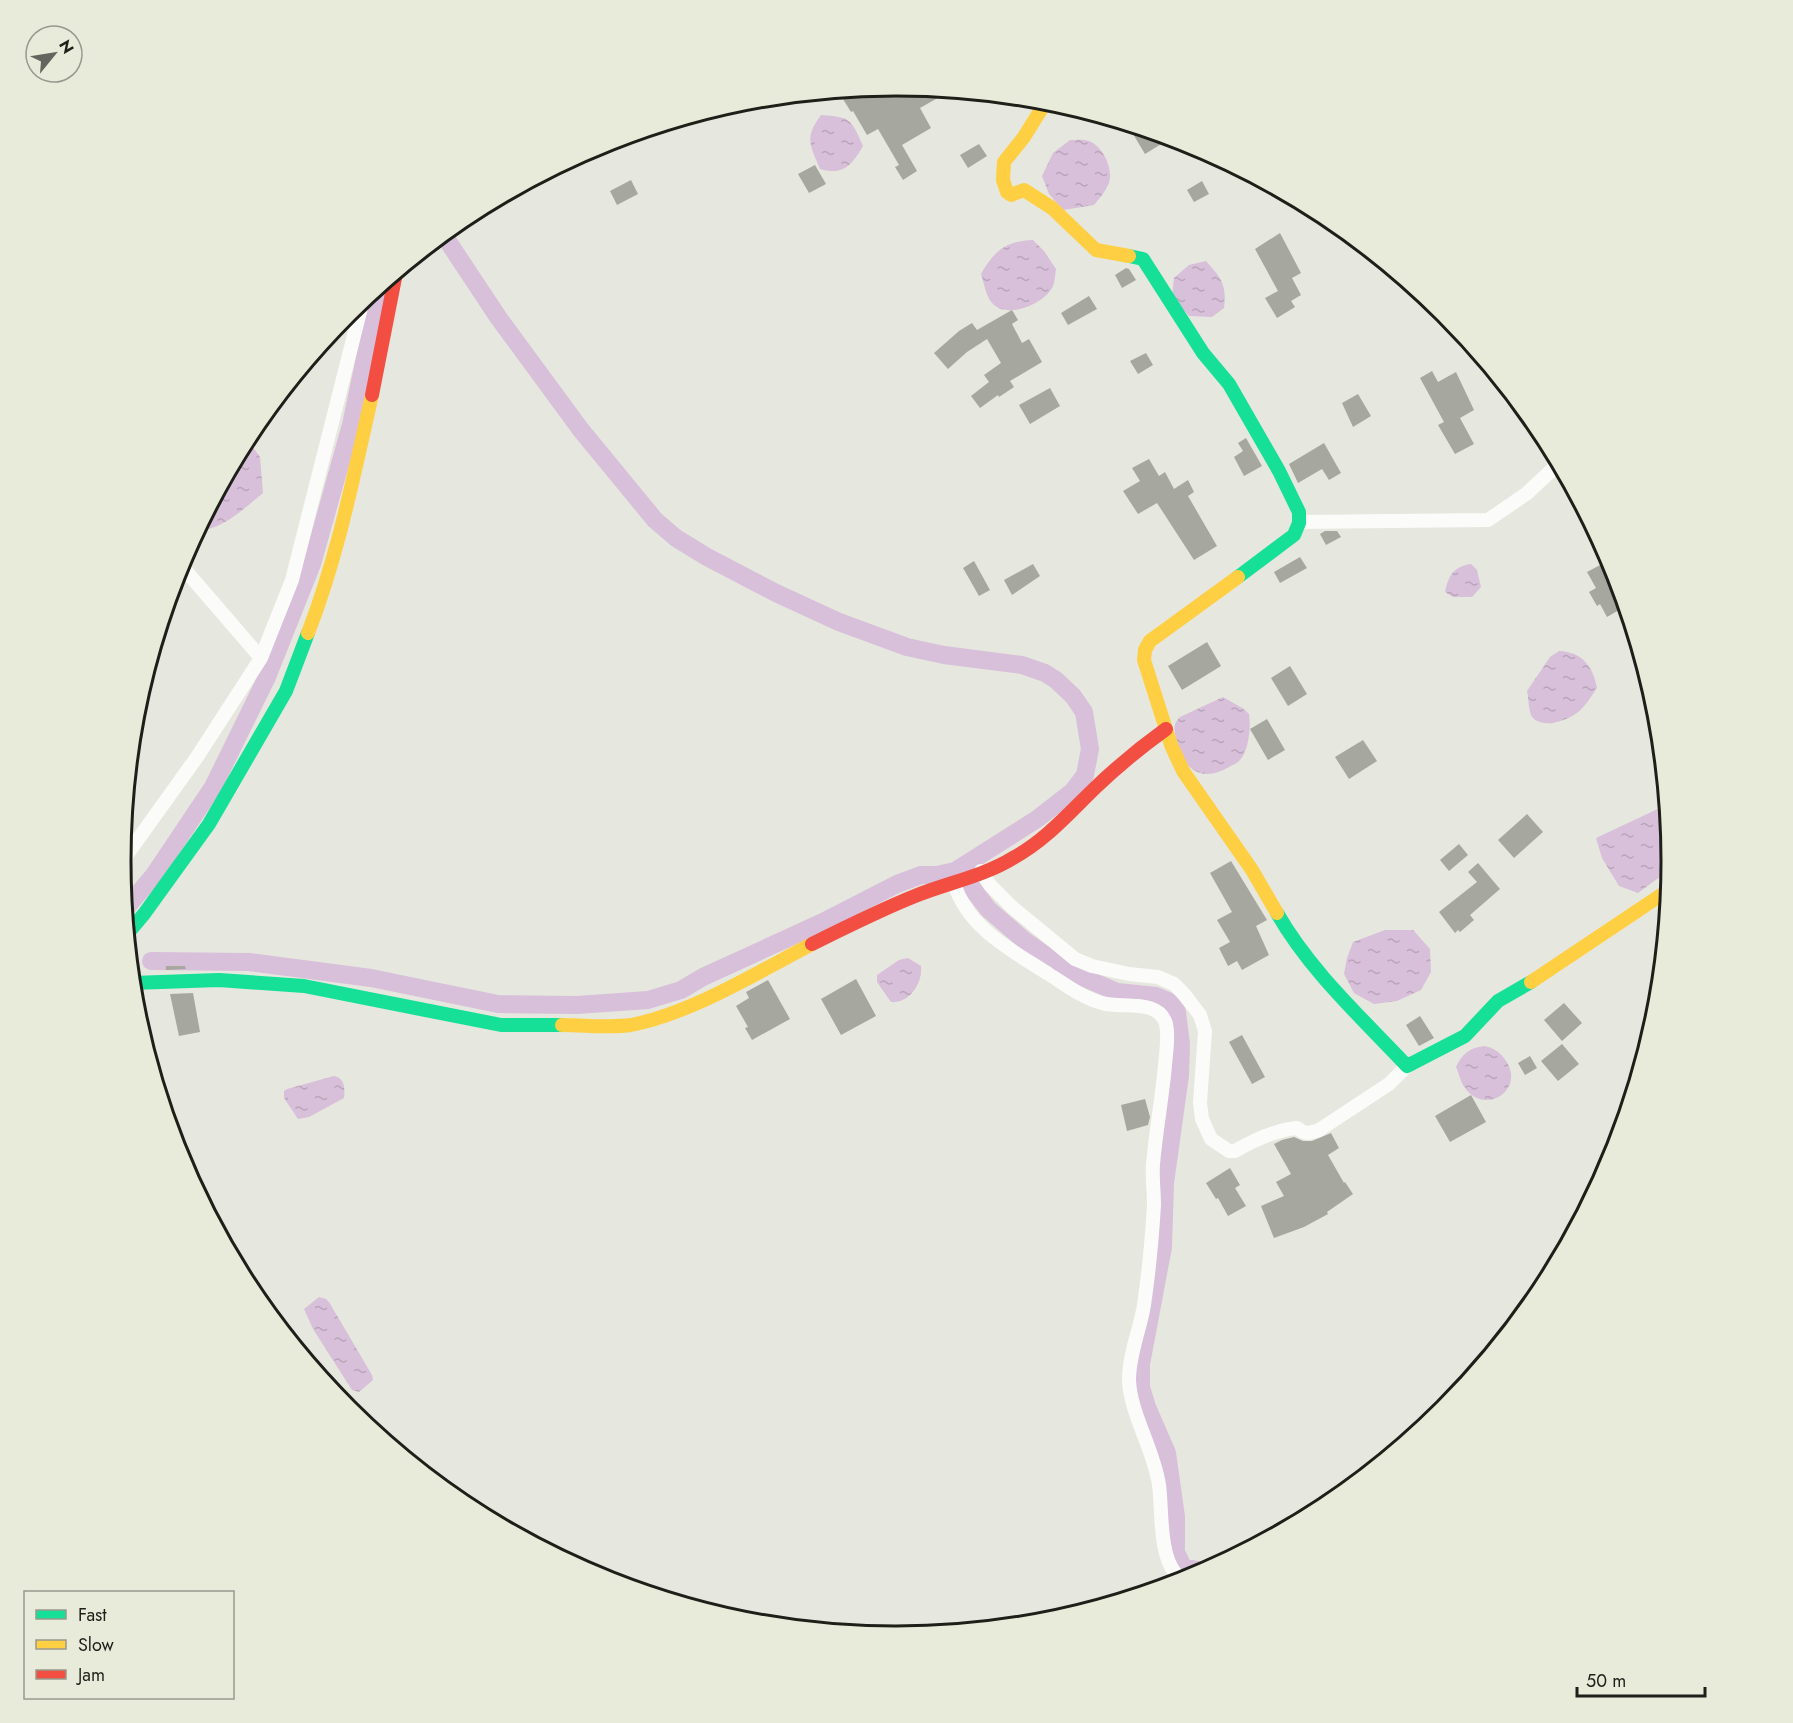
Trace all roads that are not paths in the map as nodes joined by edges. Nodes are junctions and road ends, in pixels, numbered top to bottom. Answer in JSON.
{"nodes":[{"id":1,"x":1041,"y":110,"type":"edge"},
{"id":2,"x":394,"y":284,"type":"edge"},
{"id":3,"x":359,"y":316,"type":"edge"},
{"id":4,"x":1553,"y":469,"type":"edge"},
{"id":5,"x":1299,"y":522,"type":"junction"},
{"id":6,"x":188,"y":573,"type":"edge"},
{"id":7,"x":261,"y":658,"type":"junction"},
{"id":8,"x":1166,"y":729,"type":"junction"},
{"id":9,"x":132,"y":848,"type":"edge"},
{"id":10,"x":981,"y":871,"type":"junction"},
{"id":11,"x":954,"y":883,"type":"junction"},
{"id":12,"x":1661,"y":895,"type":"edge"},
{"id":13,"x":134,"y":925,"type":"edge"},
{"id":14,"x":141,"y":983,"type":"edge"},
{"id":15,"x":1407,"y":1066,"type":"junction"},
{"id":16,"x":1175,"y":1574,"type":"edge"}],
"edges":[{"from":1,"to":5,"type":"street"},
{"from":2,"to":13,"type":"street"},
{"from":3,"to":7,"type":"street"},
{"from":4,"to":5,"type":"street"},
{"from":5,"to":8,"type":"street"},
{"from":6,"to":7,"type":"street"},
{"from":7,"to":9,"type":"street"},
{"from":8,"to":10,"type":"street"},
{"from":8,"to":15,"type":"street"},
{"from":10,"to":11,"type":"street"},
{"from":10,"to":15,"type":"street"},
{"from":11,"to":14,"type":"street"},
{"from":11,"to":16,"type":"street"},
{"from":12,"to":15,"type":"street"}]}
